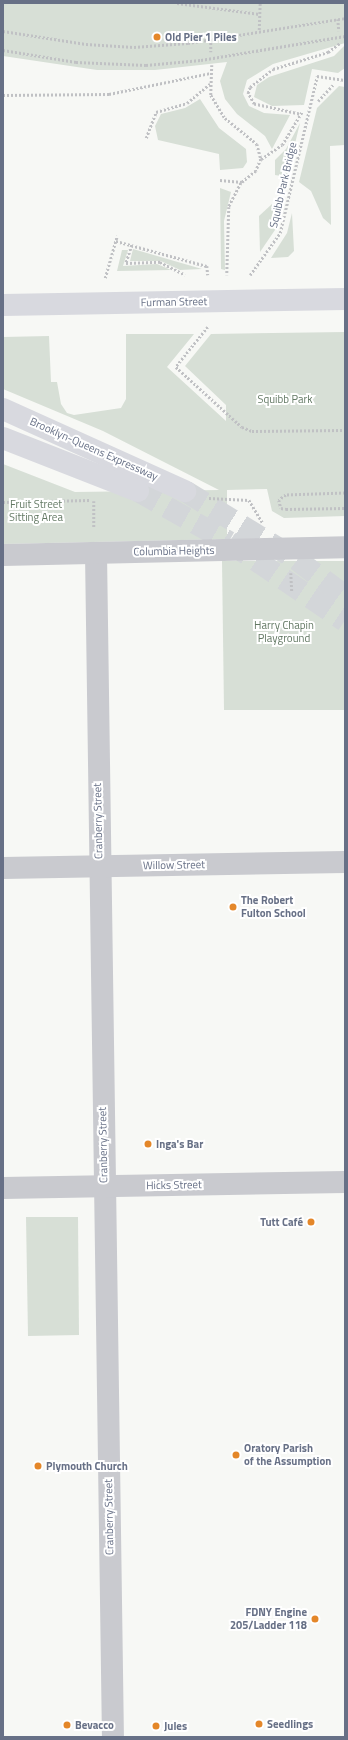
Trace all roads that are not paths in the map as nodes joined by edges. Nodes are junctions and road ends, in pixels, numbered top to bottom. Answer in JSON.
{"nodes":[{"id":1,"x":345,"y":299,"type":"edge"},
{"id":2,"x":3,"y":305,"type":"edge"},
{"id":3,"x":3,"y":409,"type":"edge"},
{"id":4,"x":3,"y":438,"type":"edge"},
{"id":5,"x":138,"y":491,"type":"tunnel mouth"},
{"id":6,"x":185,"y":491,"type":"tunnel mouth"},
{"id":7,"x":345,"y":547,"type":"edge"},
{"id":8,"x":96,"y":553,"type":"junction"},
{"id":9,"x":3,"y":555,"type":"edge"},
{"id":10,"x":345,"y":862,"type":"edge"},
{"id":11,"x":98,"y":866,"type":"junction"},
{"id":12,"x":3,"y":868,"type":"edge"},
{"id":13,"x":345,"y":1182,"type":"edge"},
{"id":14,"x":104,"y":1186,"type":"junction"},
{"id":15,"x":3,"y":1188,"type":"edge"},
{"id":16,"x":113,"y":1737,"type":"edge"}],
"edges":[{"from":1,"to":2,"type":"main road","name":"Furman Street"},
{"from":3,"to":6,"type":"main road","name":"Brooklyn-Queens Expressway"},
{"from":4,"to":5,"type":"main road","name":"Brooklyn-Queens Expressway"},
{"from":7,"to":8,"type":"street","name":"Columbia Heights"},
{"from":8,"to":9,"type":"street","name":"Columbia Heights"},
{"from":8,"to":11,"type":"street","name":"Cranberry Street"},
{"from":10,"to":11,"type":"street","name":"Willow Street"},
{"from":11,"to":12,"type":"street","name":"Willow Street"},
{"from":11,"to":14,"type":"street","name":"Cranberry Street"},
{"from":13,"to":14,"type":"street","name":"Hicks Street"},
{"from":14,"to":15,"type":"street","name":"Hicks Street"},
{"from":14,"to":16,"type":"street","name":"Cranberry Street"}]}
